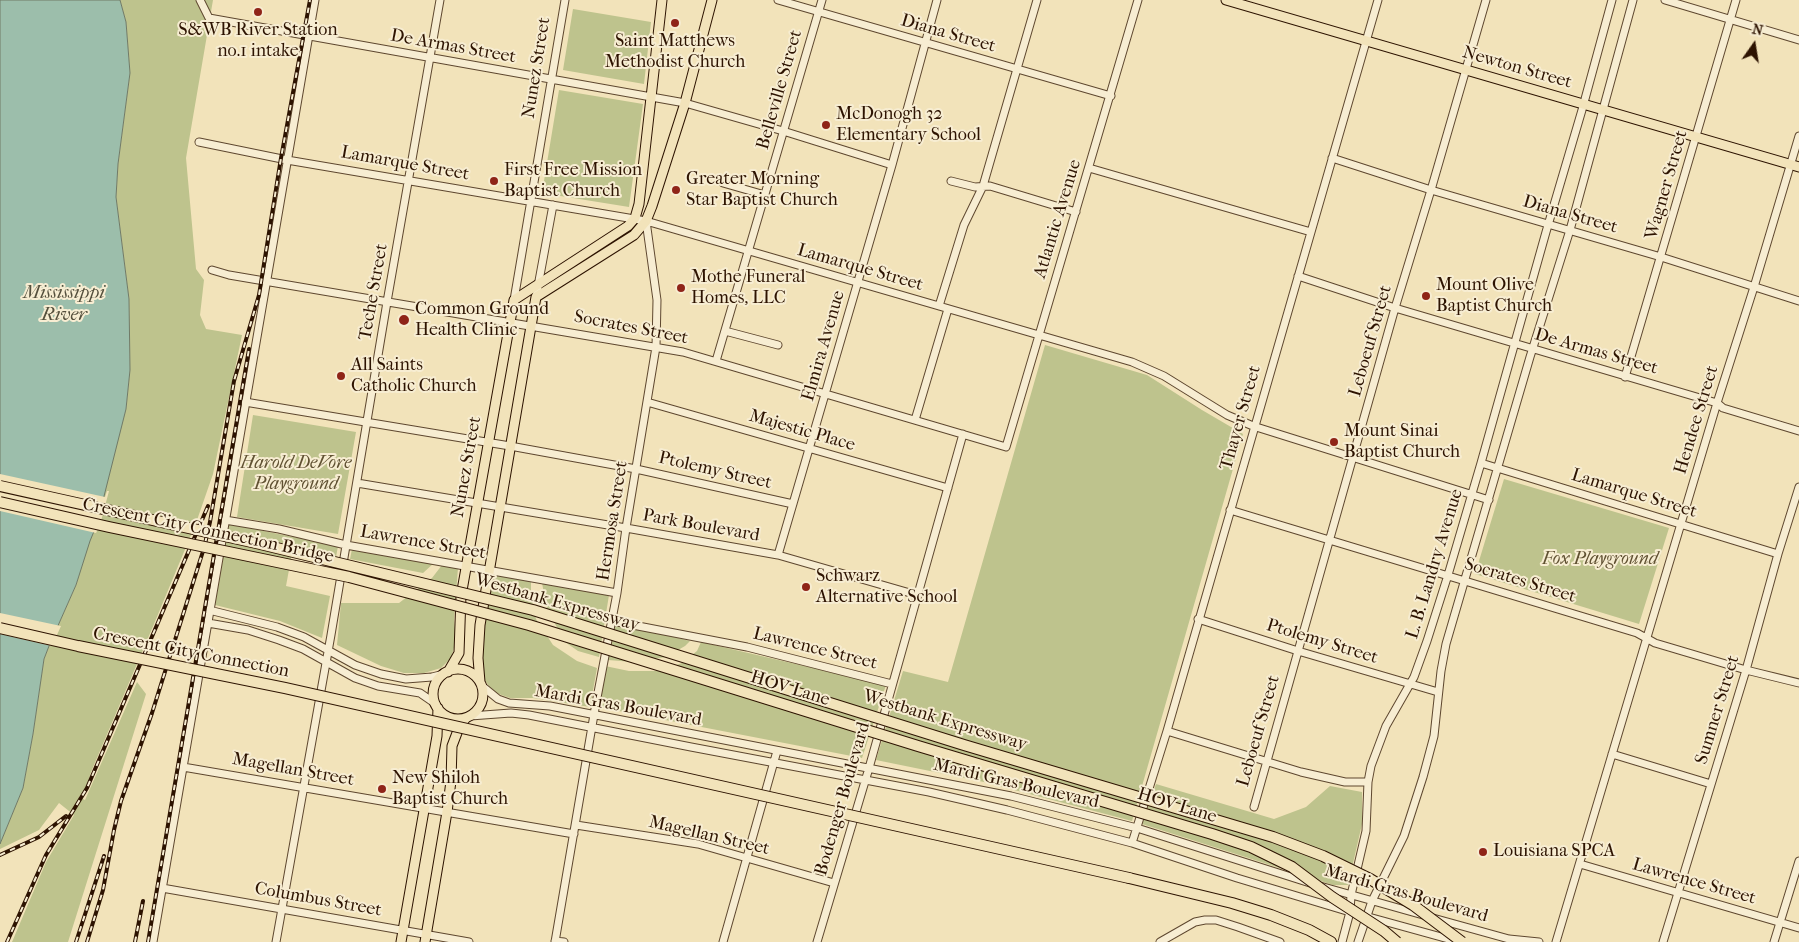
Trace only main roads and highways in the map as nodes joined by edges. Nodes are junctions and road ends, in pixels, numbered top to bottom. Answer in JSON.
{"nodes":[{"id":1,"x":662,"y":0,"type":"edge"},
{"id":2,"x":712,"y":0,"type":"edge"},
{"id":3,"x":1226,"y":0,"type":"edge"},
{"id":4,"x":1795,"y":166,"type":"edge"},
{"id":5,"x":0,"y":486,"type":"edge"},
{"id":6,"x":0,"y":502,"type":"edge"},
{"id":7,"x":409,"y":593,"type":"joint"},
{"id":8,"x":0,"y":628,"type":"edge"},
{"id":9,"x":446,"y":673,"type":"junction"},
{"id":10,"x":481,"y":684,"type":"junction"},
{"id":11,"x":437,"y":706,"type":"junction"},
{"id":12,"x":468,"y":717,"type":"junction"},
{"id":13,"x":426,"y":938,"type":"edge"},
{"id":14,"x":401,"y":942,"type":"edge"},
{"id":15,"x":1331,"y":942,"type":"edge"},
{"id":16,"x":1397,"y":942,"type":"edge"},
{"id":17,"x":1461,"y":942,"type":"edge"}],
"edges":[{"from":1,"to":9,"type":"main road","name":"Nunez Street"},
{"from":2,"to":10,"type":"main road"},
{"from":3,"to":4,"type":"main road","name":"Newton Street"},
{"from":5,"to":17,"type":"highway","name":"Westbank Expressway","bridge":true},
{"from":6,"to":7,"type":"highway","name":"Crescent City Connection Bridge","bridge":true},
{"from":7,"to":16,"type":"highway","name":"HOV Lane","bridge":true},
{"from":8,"to":15,"type":"highway","name":"Crescent City Connection","bridge":true},
{"from":9,"to":10,"type":"main road"},
{"from":9,"to":11,"type":"main road"},
{"from":10,"to":12,"type":"main road"},
{"from":11,"to":12,"type":"main road"},
{"from":11,"to":14,"type":"main road"},
{"from":12,"to":13,"type":"main road"}]}
